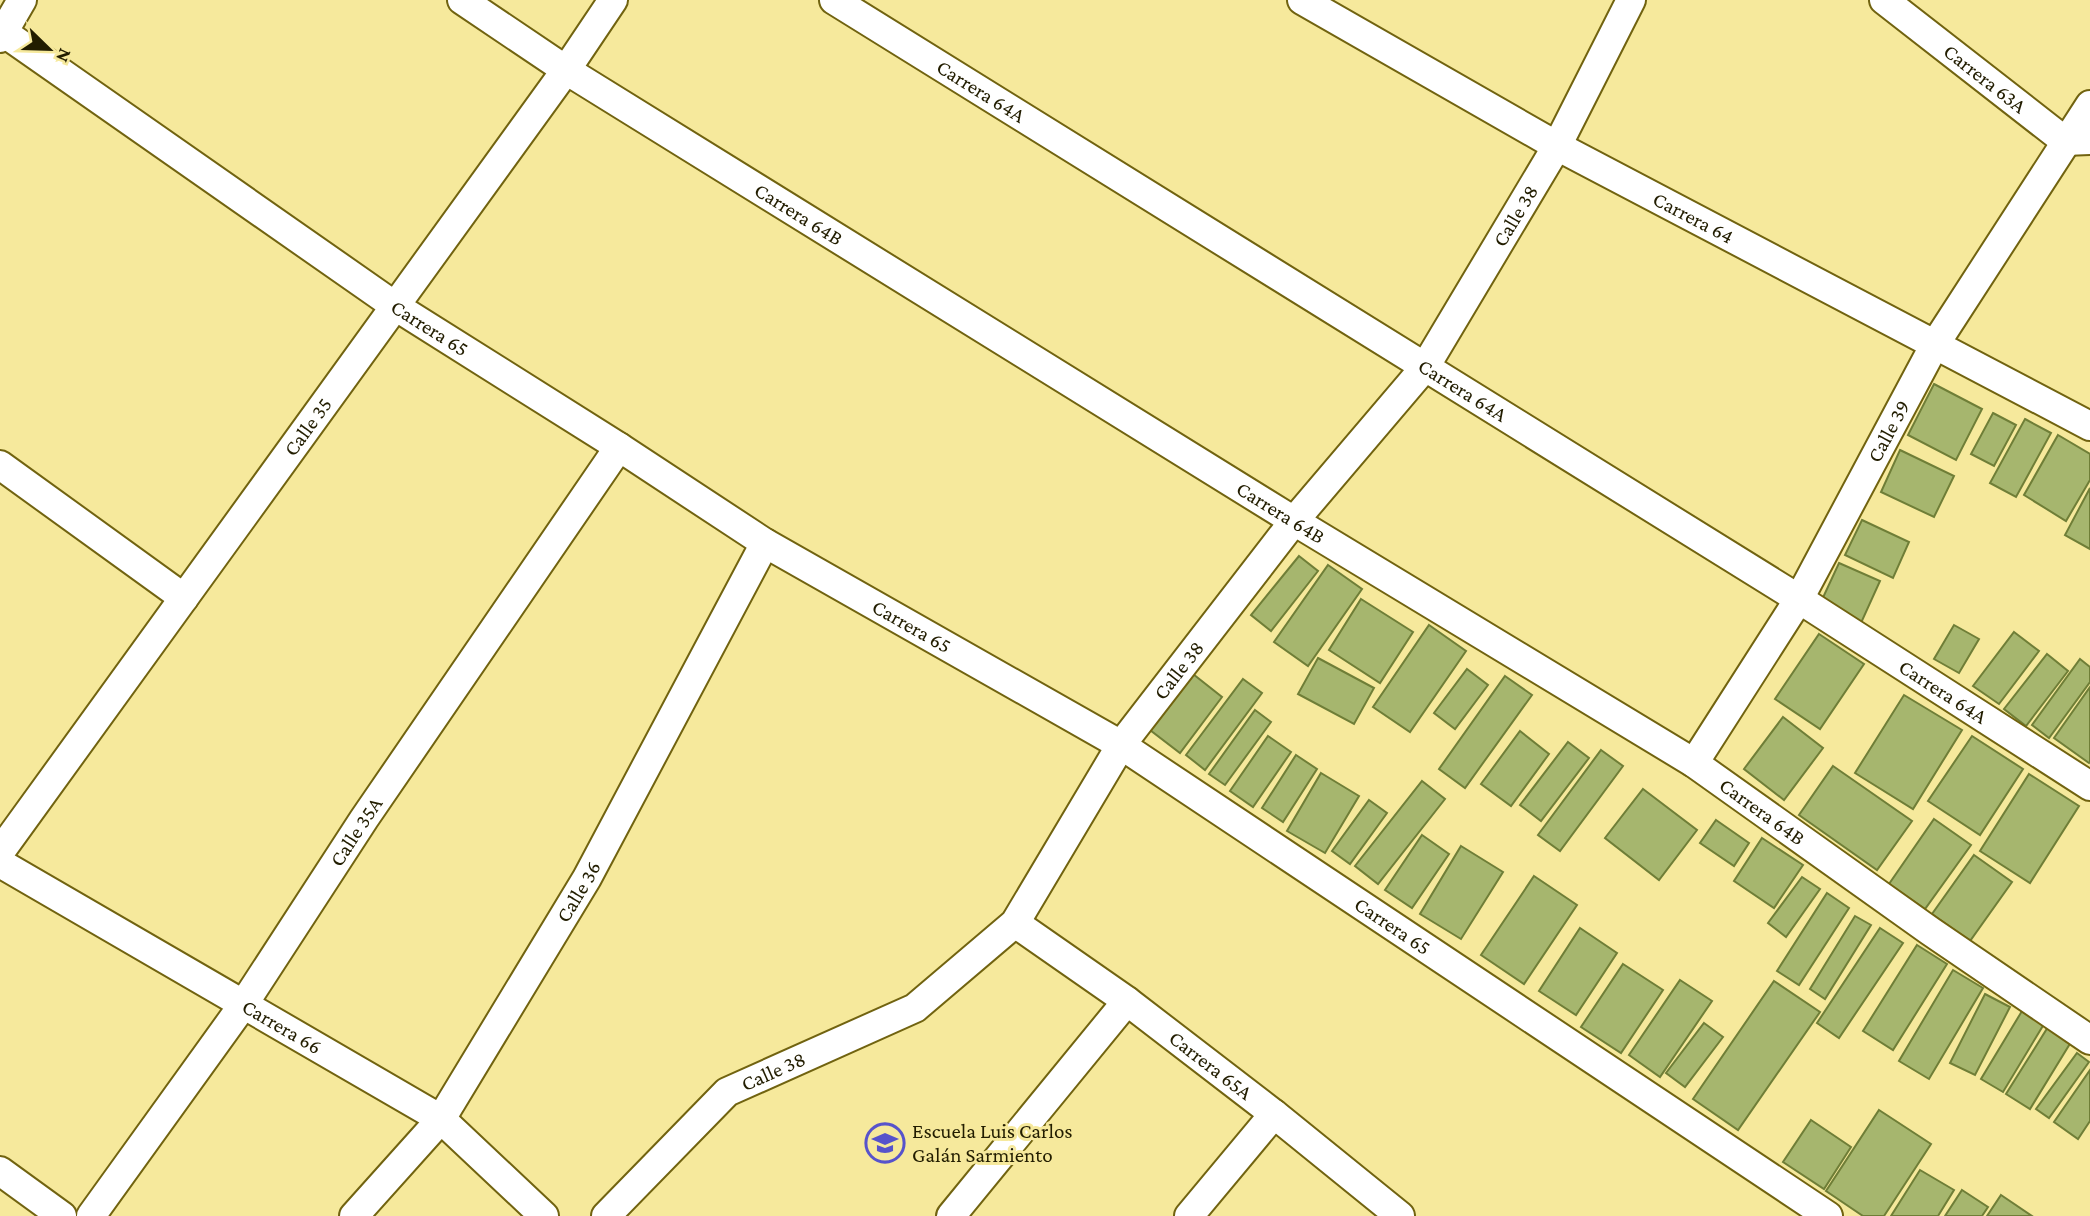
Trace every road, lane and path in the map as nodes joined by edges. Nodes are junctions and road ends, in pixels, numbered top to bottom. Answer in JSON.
{"nodes":[{"id":1,"x":22,"y":0,"type":"edge"},
{"id":2,"x":462,"y":0,"type":"edge"},
{"id":3,"x":613,"y":0,"type":"edge"},
{"id":4,"x":834,"y":0,"type":"edge"},
{"id":5,"x":1302,"y":0,"type":"edge"},
{"id":6,"x":1631,"y":0,"type":"edge"},
{"id":7,"x":1884,"y":0,"type":"edge"},
{"id":8,"x":1,"y":33,"type":"edge"},
{"id":9,"x":566,"y":70,"type":"junction"},
{"id":10,"x":2090,"y":105,"type":"edge"},
{"id":11,"x":2078,"y":141,"type":"edge"},
{"id":12,"x":1557,"y":146,"type":"junction"},
{"id":13,"x":395,"y":306,"type":"junction"},
{"id":14,"x":1934,"y":346,"type":"junction"},
{"id":15,"x":1425,"y":367,"type":"junction"},
{"id":16,"x":2090,"y":426,"type":"edge"},
{"id":17,"x":619,"y":447,"type":"junction"},
{"id":18,"x":0,"y":465,"type":"edge"},
{"id":19,"x":1294,"y":521,"type":"junction"},
{"id":20,"x":765,"y":543,"type":"junction"},
{"id":21,"x":184,"y":598,"type":"junction"},
{"id":22,"x":1799,"y":599,"type":"junction"},
{"id":23,"x":1121,"y":745,"type":"junction"},
{"id":24,"x":1694,"y":764,"type":"junction"},
{"id":25,"x":2090,"y":786,"type":"edge"},
{"id":26,"x":0,"y":852,"type":"edge"},
{"id":27,"x":0,"y":863,"type":"edge"},
{"id":28,"x":1015,"y":923,"type":"junction"},
{"id":29,"x":1126,"y":1001,"type":"junction"},
{"id":30,"x":243,"y":1005,"type":"junction"},
{"id":31,"x":2090,"y":1040,"type":"edge"},
{"id":32,"x":1274,"y":1114,"type":"junction"},
{"id":33,"x":441,"y":1119,"type":"junction"},
{"id":34,"x":0,"y":1171,"type":"edge"},
{"id":35,"x":62,"y":1216,"type":"edge"},
{"id":36,"x":91,"y":1216,"type":"edge"},
{"id":37,"x":354,"y":1216,"type":"edge"},
{"id":38,"x":544,"y":1216,"type":"edge"},
{"id":39,"x":606,"y":1216,"type":"edge"},
{"id":40,"x":951,"y":1216,"type":"edge"},
{"id":41,"x":1189,"y":1216,"type":"edge"},
{"id":42,"x":1400,"y":1216,"type":"edge"},
{"id":43,"x":1828,"y":1216,"type":"edge"}],
"edges":[{"from":1,"to":8,"type":"street"},
{"from":2,"to":9,"type":"street","name":"Carrera 64B"},
{"from":3,"to":9,"type":"street","name":"Calle 35"},
{"from":4,"to":15,"type":"street","name":"Carrera 64A"},
{"from":5,"to":12,"type":"street","name":"Carrera 64"},
{"from":6,"to":12,"type":"street","name":"Calle 38"},
{"from":7,"to":11,"type":"street","name":"Carrera 63A"},
{"from":8,"to":13,"type":"street","name":"Carrera 65"},
{"from":9,"to":13,"type":"street","name":"Calle 35"},
{"from":9,"to":19,"type":"street","name":"Carrera 64B"},
{"from":10,"to":11,"type":"street","name":"Calle 39"},
{"from":11,"to":14,"type":"street","name":"Calle 39"},
{"from":12,"to":14,"type":"street","name":"Carrera 64"},
{"from":12,"to":15,"type":"street","name":"Calle 38"},
{"from":13,"to":17,"type":"street","name":"Carrera 65"},
{"from":13,"to":21,"type":"street","name":"Calle 35"},
{"from":14,"to":16,"type":"street","name":"Carrera 64"},
{"from":14,"to":22,"type":"street","name":"Calle 39"},
{"from":15,"to":19,"type":"street","name":"Calle 38"},
{"from":15,"to":22,"type":"street","name":"Carrera 64A"},
{"from":17,"to":20,"type":"street","name":"Carrera 65"},
{"from":17,"to":30,"type":"street","name":"Calle 35A"},
{"from":18,"to":21,"type":"street"},
{"from":19,"to":23,"type":"street","name":"Calle 38"},
{"from":19,"to":24,"type":"street","name":"Carrera 64B"},
{"from":20,"to":23,"type":"street","name":"Carrera 65"},
{"from":20,"to":33,"type":"street","name":"Calle 36"},
{"from":21,"to":26,"type":"street","name":"Calle 35"},
{"from":22,"to":24,"type":"street","name":"Calle 39"},
{"from":22,"to":25,"type":"street","name":"Carrera 64A"},
{"from":23,"to":28,"type":"street","name":"Calle 38"},
{"from":23,"to":43,"type":"street","name":"Carrera 65"},
{"from":24,"to":31,"type":"street","name":"Carrera 64B"},
{"from":27,"to":30,"type":"street","name":"Carrera 66"},
{"from":28,"to":29,"type":"street","name":"Carrera 65A"},
{"from":28,"to":39,"type":"street","name":"Calle 38"},
{"from":29,"to":32,"type":"street","name":"Carrera 65A"},
{"from":29,"to":40,"type":"street"},
{"from":30,"to":33,"type":"street","name":"Carrera 66"},
{"from":30,"to":36,"type":"street","name":"Calle 35A"},
{"from":32,"to":41,"type":"street"},
{"from":32,"to":42,"type":"street","name":"Carrera 65A"},
{"from":33,"to":37,"type":"street","name":"Calle 36"},
{"from":33,"to":38,"type":"street","name":"Carrera 66"},
{"from":34,"to":35,"type":"street"}]}
